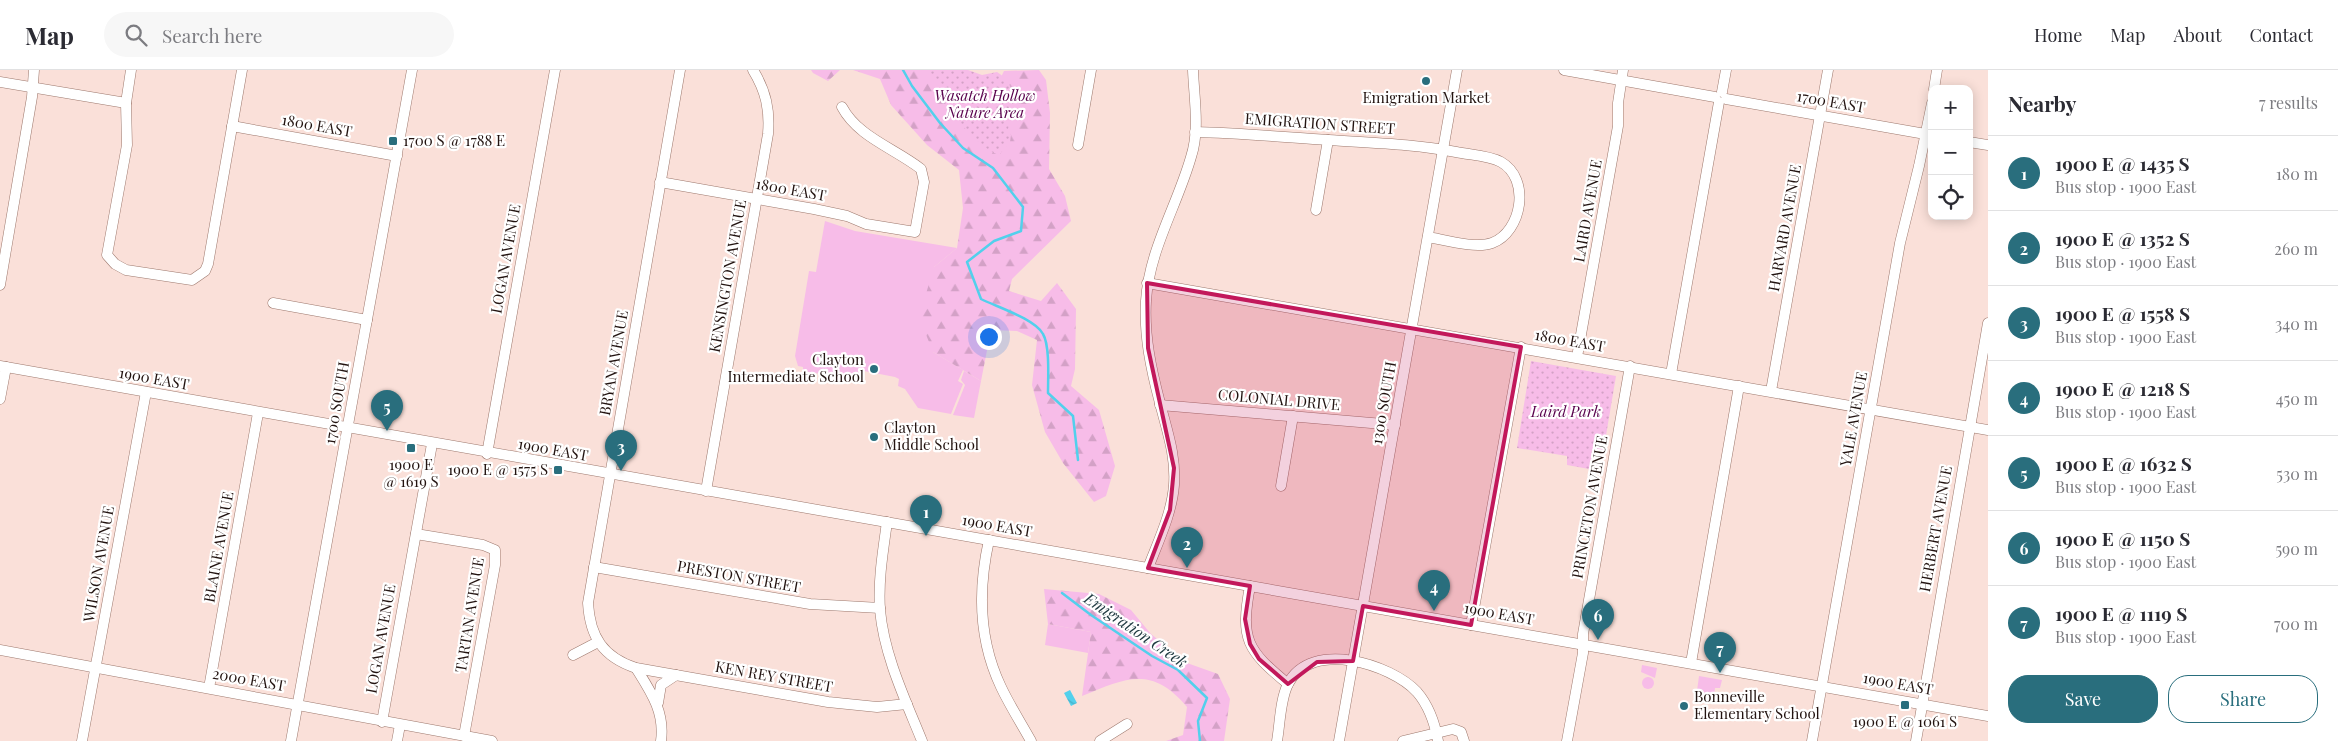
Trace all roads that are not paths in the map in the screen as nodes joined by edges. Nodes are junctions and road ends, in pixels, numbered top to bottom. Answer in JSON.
{"nodes":[{"id":1,"x":34,"y":70,"type":"edge"},
{"id":2,"x":131,"y":70,"type":"edge"},
{"id":3,"x":242,"y":70,"type":"edge"},
{"id":4,"x":412,"y":70,"type":"edge"},
{"id":5,"x":555,"y":70,"type":"edge"},
{"id":6,"x":680,"y":70,"type":"edge"},
{"id":7,"x":753,"y":70,"type":"edge"},
{"id":8,"x":1091,"y":70,"type":"edge"},
{"id":9,"x":1193,"y":70,"type":"edge"},
{"id":10,"x":1457,"y":70,"type":"edge"},
{"id":11,"x":1564,"y":70,"type":"edge"},
{"id":12,"x":1726,"y":70,"type":"edge"},
{"id":13,"x":1828,"y":70,"type":"edge"},
{"id":14,"x":1937,"y":70,"type":"edge"},
{"id":15,"x":1622,"y":75,"type":"edge"},
{"id":16,"x":0,"y":82,"type":"edge"},
{"id":17,"x":1935,"y":85,"type":"edge"},
{"id":18,"x":32,"y":88,"type":"junction"},
{"id":19,"x":1721,"y":97,"type":"junction"},
{"id":20,"x":126,"y":103,"type":"junction"},
{"id":21,"x":842,"y":107,"type":"dead end"},
{"id":22,"x":1820,"y":115,"type":"junction"},
{"id":23,"x":232,"y":126,"type":"junction"},
{"id":24,"x":1195,"y":132,"type":"junction"},
{"id":25,"x":1928,"y":135,"type":"edge"},
{"id":26,"x":1928,"y":139,"type":"edge"},
{"id":27,"x":1328,"y":140,"type":"junction"},
{"id":28,"x":1973,"y":143,"type":"edge"},
{"id":29,"x":1078,"y":145,"type":"dead end"},
{"id":30,"x":1988,"y":145,"type":"edge"},
{"id":31,"x":1444,"y":149,"type":"junction"},
{"id":32,"x":397,"y":156,"type":"junction"},
{"id":33,"x":660,"y":182,"type":"junction"},
{"id":34,"x":757,"y":199,"type":"junction"},
{"id":35,"x":1316,"y":210,"type":"dead end"},
{"id":36,"x":1428,"y":238,"type":"junction"},
{"id":37,"x":1147,"y":283,"type":"junction"},
{"id":38,"x":0,"y":285,"type":"edge"},
{"id":39,"x":273,"y":303,"type":"dead end"},
{"id":40,"x":367,"y":320,"type":"junction"},
{"id":41,"x":1988,"y":323,"type":"edge"},
{"id":42,"x":1412,"y":330,"type":"junction"},
{"id":43,"x":1521,"y":347,"type":"junction"},
{"id":44,"x":1577,"y":357,"type":"junction"},
{"id":45,"x":1630,"y":366,"type":"junction"},
{"id":46,"x":3,"y":367,"type":"edge"},
{"id":47,"x":1672,"y":374,"type":"junction"},
{"id":48,"x":1739,"y":386,"type":"junction"},
{"id":49,"x":1771,"y":391,"type":"junction"},
{"id":50,"x":146,"y":392,"type":"junction"},
{"id":51,"x":0,"y":399,"type":"edge"},
{"id":52,"x":1160,"y":405,"type":"junction"},
{"id":53,"x":1871,"y":409,"type":"junction"},
{"id":54,"x":258,"y":413,"type":"junction"},
{"id":55,"x":1293,"y":416,"type":"junction"},
{"id":56,"x":1395,"y":425,"type":"junction"},
{"id":57,"x":1970,"y":427,"type":"junction"},
{"id":58,"x":347,"y":429,"type":"junction"},
{"id":59,"x":1988,"y":430,"type":"edge"},
{"id":60,"x":432,"y":444,"type":"junction"},
{"id":61,"x":487,"y":454,"type":"junction"},
{"id":62,"x":610,"y":475,"type":"junction"},
{"id":63,"x":1281,"y":486,"type":"dead end"},
{"id":64,"x":706,"y":491,"type":"junction"},
{"id":65,"x":887,"y":522,"type":"junction"},
{"id":66,"x":416,"y":534,"type":"junction"},
{"id":67,"x":989,"y":540,"type":"junction"},
{"id":68,"x":594,"y":567,"type":"junction"},
{"id":69,"x":1148,"y":568,"type":"junction"},
{"id":70,"x":1250,"y":586,"type":"junction"},
{"id":71,"x":1363,"y":605,"type":"junction"},
{"id":72,"x":880,"y":608,"type":"junction"},
{"id":73,"x":1471,"y":625,"type":"junction"},
{"id":74,"x":598,"y":642,"type":"junction"},
{"id":75,"x":1583,"y":644,"type":"junction"},
{"id":76,"x":0,"y":650,"type":"edge"},
{"id":77,"x":573,"y":655,"type":"dead end"},
{"id":78,"x":1353,"y":661,"type":"junction"},
{"id":79,"x":1691,"y":663,"type":"junction"},
{"id":80,"x":96,"y":668,"type":"junction"},
{"id":81,"x":636,"y":668,"type":"junction"},
{"id":82,"x":676,"y":675,"type":"junction"},
{"id":83,"x":1288,"y":684,"type":"junction"},
{"id":84,"x":1822,"y":686,"type":"junction"},
{"id":85,"x":209,"y":688,"type":"junction"},
{"id":86,"x":658,"y":704,"type":"junction"},
{"id":87,"x":907,"y":704,"type":"junction"},
{"id":88,"x":1921,"y":704,"type":"junction"},
{"id":89,"x":297,"y":706,"type":"junction"},
{"id":90,"x":1988,"y":716,"type":"edge"},
{"id":91,"x":382,"y":722,"type":"junction"},
{"id":92,"x":1127,"y":724,"type":"dead end"},
{"id":93,"x":400,"y":725,"type":"junction"},
{"id":94,"x":464,"y":736,"type":"junction"},
{"id":95,"x":1437,"y":737,"type":"edge"},
{"id":96,"x":82,"y":741,"type":"edge"},
{"id":97,"x":291,"y":741,"type":"edge"},
{"id":98,"x":397,"y":741,"type":"edge"},
{"id":99,"x":492,"y":741,"type":"edge"},
{"id":100,"x":661,"y":741,"type":"edge"},
{"id":101,"x":922,"y":741,"type":"edge"},
{"id":102,"x":1032,"y":741,"type":"edge"},
{"id":103,"x":1100,"y":741,"type":"edge"},
{"id":104,"x":1277,"y":741,"type":"edge"},
{"id":105,"x":1339,"y":741,"type":"edge"},
{"id":106,"x":1403,"y":741,"type":"edge"},
{"id":107,"x":1464,"y":741,"type":"edge"},
{"id":108,"x":1567,"y":741,"type":"edge"},
{"id":109,"x":1812,"y":741,"type":"edge"},
{"id":110,"x":1916,"y":741,"type":"edge"}],
"edges":[{"from":1,"to":18,"type":"street"},
{"from":2,"to":20,"type":"street"},
{"from":3,"to":23,"type":"street"},
{"from":4,"to":32,"type":"street","name":"1700 SOUTH"},
{"from":5,"to":61,"type":"street","name":"LOGAN AVENUE"},
{"from":6,"to":33,"type":"street","name":"BRYAN AVENUE"},
{"from":7,"to":34,"type":"street","name":"KENSINGTON AVENUE"},
{"from":8,"to":29,"type":"street"},
{"from":9,"to":24,"type":"street"},
{"from":10,"to":31,"type":"street","name":"1300 SOUTH"},
{"from":11,"to":15,"type":"street","name":"1700 EAST"},
{"from":12,"to":19,"type":"street"},
{"from":13,"to":22,"type":"street","name":"HARVARD AVENUE"},
{"from":14,"to":17,"type":"street"},
{"from":15,"to":19,"type":"street","name":"1700 EAST"},
{"from":15,"to":44,"type":"street","name":"LAIRD AVENUE"},
{"from":16,"to":18,"type":"street"},
{"from":18,"to":20,"type":"street"},
{"from":18,"to":38,"type":"street"},
{"from":19,"to":22,"type":"street","name":"1700 EAST"},
{"from":19,"to":47,"type":"street"},
{"from":20,"to":23,"type":"street"},
{"from":21,"to":34,"type":"street","name":"1800 EAST"},
{"from":22,"to":25,"type":"street","name":"1700 EAST"},
{"from":22,"to":49,"type":"street","name":"HARVARD AVENUE"},
{"from":23,"to":32,"type":"street","name":"1800 EAST"},
{"from":24,"to":27,"type":"street","name":"EMIGRATION STREET"},
{"from":24,"to":37,"type":"street"},
{"from":26,"to":53,"type":"street","name":"YALE AVENUE"},
{"from":27,"to":31,"type":"street","name":"EMIGRATION STREET"},
{"from":27,"to":35,"type":"street"},
{"from":28,"to":30,"type":"street"},
{"from":31,"to":36,"type":"street","name":"1300 SOUTH"},
{"from":31,"to":36,"type":"street"},
{"from":32,"to":40,"type":"street","name":"1700 SOUTH"},
{"from":33,"to":34,"type":"street","name":"1800 EAST"},
{"from":33,"to":62,"type":"street","name":"BRYAN AVENUE"},
{"from":34,"to":64,"type":"street","name":"KENSINGTON AVENUE"},
{"from":36,"to":42,"type":"street","name":"1300 SOUTH"},
{"from":37,"to":42,"type":"street","name":"1800 EAST"},
{"from":37,"to":52,"type":"street"},
{"from":39,"to":40,"type":"street"},
{"from":40,"to":58,"type":"street","name":"1700 SOUTH"},
{"from":41,"to":57,"type":"street","name":"HERBERT AVENUE"},
{"from":42,"to":43,"type":"street","name":"1800 EAST"},
{"from":42,"to":56,"type":"street","name":"1300 SOUTH"},
{"from":43,"to":44,"type":"street","name":"1800 EAST"},
{"from":43,"to":73,"type":"street"},
{"from":44,"to":45,"type":"street","name":"1800 EAST"},
{"from":45,"to":47,"type":"street","name":"1800 EAST"},
{"from":45,"to":75,"type":"street","name":"PRINCETON AVENUE"},
{"from":46,"to":50,"type":"street","name":"1900 EAST"},
{"from":46,"to":51,"type":"street"},
{"from":47,"to":48,"type":"street","name":"1800 EAST"},
{"from":48,"to":49,"type":"street","name":"1800 EAST"},
{"from":48,"to":79,"type":"street"},
{"from":49,"to":53,"type":"street","name":"1800 EAST"},
{"from":50,"to":54,"type":"street","name":"1900 EAST"},
{"from":50,"to":80,"type":"street","name":"WILSON AVENUE"},
{"from":52,"to":55,"type":"street","name":"COLONIAL DRIVE"},
{"from":52,"to":69,"type":"street"},
{"from":53,"to":57,"type":"street","name":"1800 EAST"},
{"from":53,"to":84,"type":"street","name":"YALE AVENUE"},
{"from":54,"to":58,"type":"street","name":"1900 EAST"},
{"from":54,"to":85,"type":"street","name":"BLAINE AVENUE"},
{"from":55,"to":56,"type":"street","name":"COLONIAL DRIVE"},
{"from":55,"to":63,"type":"street"},
{"from":56,"to":71,"type":"street","name":"1300 SOUTH"},
{"from":57,"to":59,"type":"street","name":"1800 EAST"},
{"from":57,"to":88,"type":"street","name":"HERBERT AVENUE"},
{"from":58,"to":60,"type":"street","name":"1900 EAST"},
{"from":58,"to":89,"type":"street","name":"1700 SOUTH"},
{"from":60,"to":61,"type":"street","name":"1900 EAST"},
{"from":60,"to":66,"type":"street","name":"LOGAN AVENUE"},
{"from":61,"to":62,"type":"street","name":"1900 EAST"},
{"from":62,"to":64,"type":"street","name":"1900 EAST"},
{"from":62,"to":68,"type":"street","name":"BRYAN AVENUE"},
{"from":64,"to":65,"type":"street","name":"1900 EAST"},
{"from":65,"to":67,"type":"street","name":"1900 EAST"},
{"from":65,"to":72,"type":"street"},
{"from":66,"to":91,"type":"street","name":"LOGAN AVENUE"},
{"from":66,"to":94,"type":"street","name":"TARTAN AVENUE"},
{"from":67,"to":69,"type":"street","name":"1900 EAST"},
{"from":67,"to":102,"type":"street"},
{"from":68,"to":72,"type":"street","name":"PRESTON STREET"},
{"from":68,"to":74,"type":"street","name":"BRYAN AVENUE"},
{"from":69,"to":70,"type":"street","name":"1900 EAST"},
{"from":70,"to":71,"type":"street","name":"1900 EAST"},
{"from":70,"to":83,"type":"street"},
{"from":71,"to":73,"type":"street","name":"1900 EAST"},
{"from":71,"to":78,"type":"street","name":"1300 SOUTH"},
{"from":72,"to":87,"type":"street"},
{"from":73,"to":75,"type":"street","name":"1900 EAST"},
{"from":74,"to":77,"type":"street"},
{"from":74,"to":81,"type":"street","name":"BRYAN AVENUE"},
{"from":75,"to":79,"type":"street","name":"1900 EAST"},
{"from":75,"to":108,"type":"street","name":"PRINCETON AVENUE"},
{"from":76,"to":80,"type":"street","name":"2000 EAST"},
{"from":78,"to":83,"type":"street"},
{"from":78,"to":95,"type":"street"},
{"from":78,"to":105,"type":"street","name":"1300 SOUTH"},
{"from":79,"to":84,"type":"street","name":"1900 EAST"},
{"from":80,"to":85,"type":"street","name":"2000 EAST"},
{"from":80,"to":96,"type":"street","name":"WILSON AVENUE"},
{"from":81,"to":82,"type":"street","name":"KEN REY STREET"},
{"from":81,"to":86,"type":"street"},
{"from":82,"to":86,"type":"street"},
{"from":82,"to":87,"type":"street","name":"KEN REY STREET"},
{"from":83,"to":104,"type":"street"},
{"from":84,"to":88,"type":"street","name":"1900 EAST"},
{"from":84,"to":109,"type":"street","name":"YALE AVENUE"},
{"from":85,"to":89,"type":"street","name":"2000 EAST"},
{"from":86,"to":100,"type":"street"},
{"from":87,"to":101,"type":"street"},
{"from":88,"to":90,"type":"street","name":"1900 EAST"},
{"from":88,"to":110,"type":"street","name":"HERBERT AVENUE"},
{"from":89,"to":91,"type":"street","name":"2000 EAST"},
{"from":89,"to":97,"type":"street","name":"1700 SOUTH"},
{"from":91,"to":93,"type":"street","name":"2000 EAST"},
{"from":92,"to":103,"type":"street"},
{"from":93,"to":94,"type":"street","name":"2000 EAST"},
{"from":93,"to":98,"type":"street"},
{"from":94,"to":99,"type":"street","name":"2000 EAST"},
{"from":95,"to":106,"type":"street"},
{"from":95,"to":107,"type":"street"}]}
